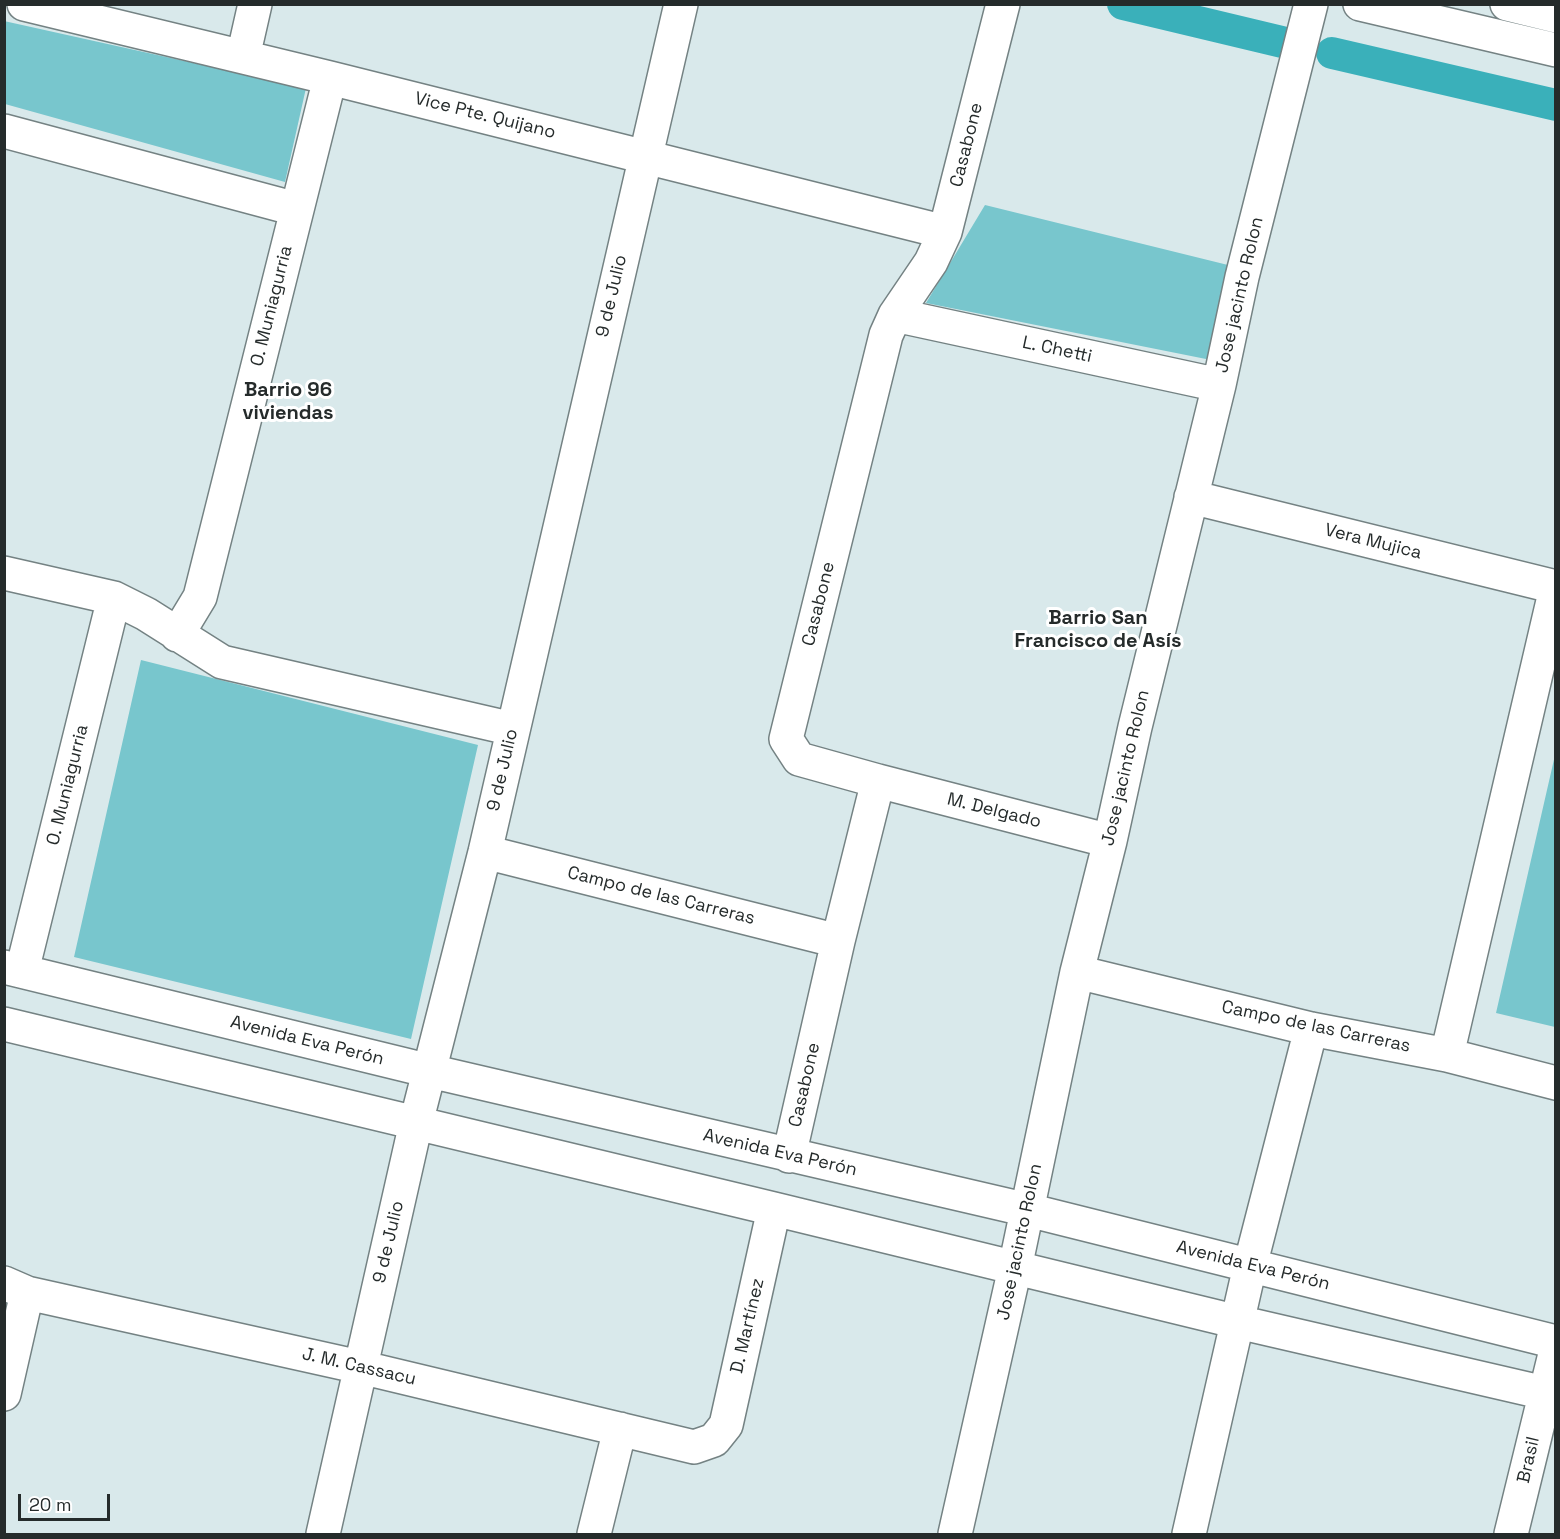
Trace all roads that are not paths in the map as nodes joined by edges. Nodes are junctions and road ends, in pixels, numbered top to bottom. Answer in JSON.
{"nodes":[{"id":1,"x":24,"y":4,"type":"edge"},
{"id":2,"x":255,"y":4,"type":"edge"},
{"id":3,"x":681,"y":4,"type":"edge"},
{"id":4,"x":1003,"y":4,"type":"edge"},
{"id":5,"x":1311,"y":4,"type":"edge"},
{"id":6,"x":1360,"y":4,"type":"edge"},
{"id":7,"x":1507,"y":4,"type":"edge"},
{"id":8,"x":1554,"y":12,"type":"edge"},
{"id":9,"x":1550,"y":49,"type":"edge"},
{"id":10,"x":243,"y":57,"type":"junction"},
{"id":11,"x":330,"y":78,"type":"junction"},
{"id":12,"x":4,"y":131,"type":"edge"},
{"id":13,"x":645,"y":156,"type":"junction"},
{"id":14,"x":296,"y":209,"type":"junction"},
{"id":15,"x":945,"y":232,"type":"junction"},
{"id":16,"x":895,"y":315,"type":"junction"},
{"id":17,"x":1219,"y":385,"type":"junction"},
{"id":18,"x":1191,"y":497,"type":"junction"},
{"id":19,"x":4,"y":573,"type":"edge"},
{"id":20,"x":1556,"y":587,"type":"edge"},
{"id":21,"x":114,"y":598,"type":"junction"},
{"id":22,"x":177,"y":635,"type":"junction"},
{"id":23,"x":513,"y":729,"type":"junction"},
{"id":24,"x":878,"y":781,"type":"junction"},
{"id":25,"x":1110,"y":841,"type":"junction"},
{"id":26,"x":484,"y":852,"type":"junction"},
{"id":27,"x":838,"y":940,"type":"junction"},
{"id":28,"x":13,"y":969,"type":"edge"},
{"id":29,"x":1077,"y":972,"type":"junction"},
{"id":30,"x":4,"y":1024,"type":"edge"},
{"id":31,"x":1311,"y":1029,"type":"junction"},
{"id":32,"x":1447,"y":1055,"type":"junction"},
{"id":33,"x":430,"y":1071,"type":"junction"},
{"id":34,"x":1556,"y":1083,"type":"edge"},
{"id":35,"x":416,"y":1123,"type":"junction"},
{"id":36,"x":789,"y":1156,"type":"junction"},
{"id":37,"x":774,"y":1209,"type":"junction"},
{"id":38,"x":1028,"y":1210,"type":"junction"},
{"id":39,"x":1250,"y":1266,"type":"junction"},
{"id":40,"x":1015,"y":1268,"type":"junction"},
{"id":41,"x":16,"y":1288,"type":"edge"},
{"id":42,"x":1238,"y":1322,"type":"junction"},
{"id":43,"x":1556,"y":1342,"type":"edge"},
{"id":44,"x":1556,"y":1350,"type":"edge"},
{"id":45,"x":360,"y":1366,"type":"junction"},
{"id":46,"x":1545,"y":1393,"type":"junction"},
{"id":47,"x":4,"y":1394,"type":"edge"},
{"id":48,"x":620,"y":1429,"type":"junction"},
{"id":49,"x":714,"y":1440,"type":"joint"},
{"id":50,"x":323,"y":1534,"type":"edge"},
{"id":51,"x":594,"y":1534,"type":"edge"},
{"id":52,"x":955,"y":1534,"type":"edge"},
{"id":53,"x":1189,"y":1534,"type":"edge"},
{"id":54,"x":1511,"y":1534,"type":"edge"}],
"edges":[{"from":1,"to":10,"type":"street","name":"Vice Pte. Quijano"},
{"from":2,"to":10,"type":"street"},
{"from":3,"to":13,"type":"street","name":"9 de Julio"},
{"from":4,"to":15,"type":"street","name":"Casabone"},
{"from":5,"to":17,"type":"street","name":"Jose jacinto Rolon"},
{"from":6,"to":9,"type":"street"},
{"from":7,"to":8,"type":"street"},
{"from":8,"to":9,"type":"street"},
{"from":10,"to":11,"type":"street","name":"Vice Pte. Quijano"},
{"from":11,"to":13,"type":"street","name":"Vice Pte. Quijano"},
{"from":11,"to":14,"type":"street","name":"O. Muniagurria"},
{"from":12,"to":14,"type":"street"},
{"from":13,"to":15,"type":"street","name":"Vice Pte. Quijano"},
{"from":13,"to":23,"type":"street","name":"9 de Julio"},
{"from":14,"to":22,"type":"street","name":"O. Muniagurria"},
{"from":15,"to":16,"type":"street","name":"Casabone"},
{"from":16,"to":17,"type":"street","name":"L. Chetti"},
{"from":16,"to":24,"type":"street","name":"Casabone"},
{"from":17,"to":18,"type":"street","name":"Jose jacinto Rolon"},
{"from":18,"to":20,"type":"street","name":"Vera Mujica"},
{"from":18,"to":25,"type":"street","name":"Jose jacinto Rolon"},
{"from":19,"to":21,"type":"street"},
{"from":20,"to":32,"type":"street"},
{"from":21,"to":22,"type":"street"},
{"from":21,"to":28,"type":"street","name":"O. Muniagurria"},
{"from":22,"to":23,"type":"street"},
{"from":23,"to":26,"type":"street","name":"9 de Julio"},
{"from":24,"to":25,"type":"street","name":"M. Delgado"},
{"from":24,"to":27,"type":"street","name":"Casabone"},
{"from":25,"to":29,"type":"street","name":"Jose jacinto Rolon"},
{"from":26,"to":27,"type":"street","name":"Campo de las Carreras"},
{"from":26,"to":33,"type":"street","name":"9 de Julio"},
{"from":27,"to":36,"type":"street","name":"Casabone"},
{"from":28,"to":33,"type":"street","name":"Avenida Eva Perón"},
{"from":29,"to":31,"type":"street","name":"Campo de las Carreras"},
{"from":29,"to":38,"type":"street","name":"Jose jacinto Rolon"},
{"from":30,"to":35,"type":"street"},
{"from":31,"to":32,"type":"street","name":"Campo de las Carreras"},
{"from":31,"to":39,"type":"street"},
{"from":32,"to":34,"type":"street","name":"Campo de las Carreras"},
{"from":33,"to":35,"type":"street","name":"9 de Julio"},
{"from":33,"to":36,"type":"street","name":"Avenida Eva Perón"},
{"from":35,"to":37,"type":"street"},
{"from":35,"to":45,"type":"street","name":"9 de Julio"},
{"from":36,"to":38,"type":"street","name":"Avenida Eva Perón"},
{"from":37,"to":40,"type":"street"},
{"from":37,"to":49,"type":"street","name":"D. Martínez"},
{"from":38,"to":39,"type":"street","name":"Avenida Eva Perón"},
{"from":38,"to":40,"type":"street","name":"Jose jacinto Rolon"},
{"from":39,"to":42,"type":"street"},
{"from":39,"to":43,"type":"street","name":"Avenida Eva Perón"},
{"from":40,"to":42,"type":"street"},
{"from":40,"to":52,"type":"street","name":"Jose jacinto Rolon"},
{"from":41,"to":45,"type":"street","name":"J. M. Cassacu"},
{"from":41,"to":47,"type":"street"},
{"from":42,"to":46,"type":"street"},
{"from":42,"to":53,"type":"street"},
{"from":44,"to":46,"type":"street","name":"Brasil"},
{"from":45,"to":48,"type":"street","name":"J. M. Cassacu"},
{"from":45,"to":50,"type":"street","name":"9 de Julio"},
{"from":46,"to":54,"type":"street","name":"Brasil"},
{"from":48,"to":49,"type":"street","name":"J. M. Cassacu"},
{"from":48,"to":51,"type":"street"}]}
